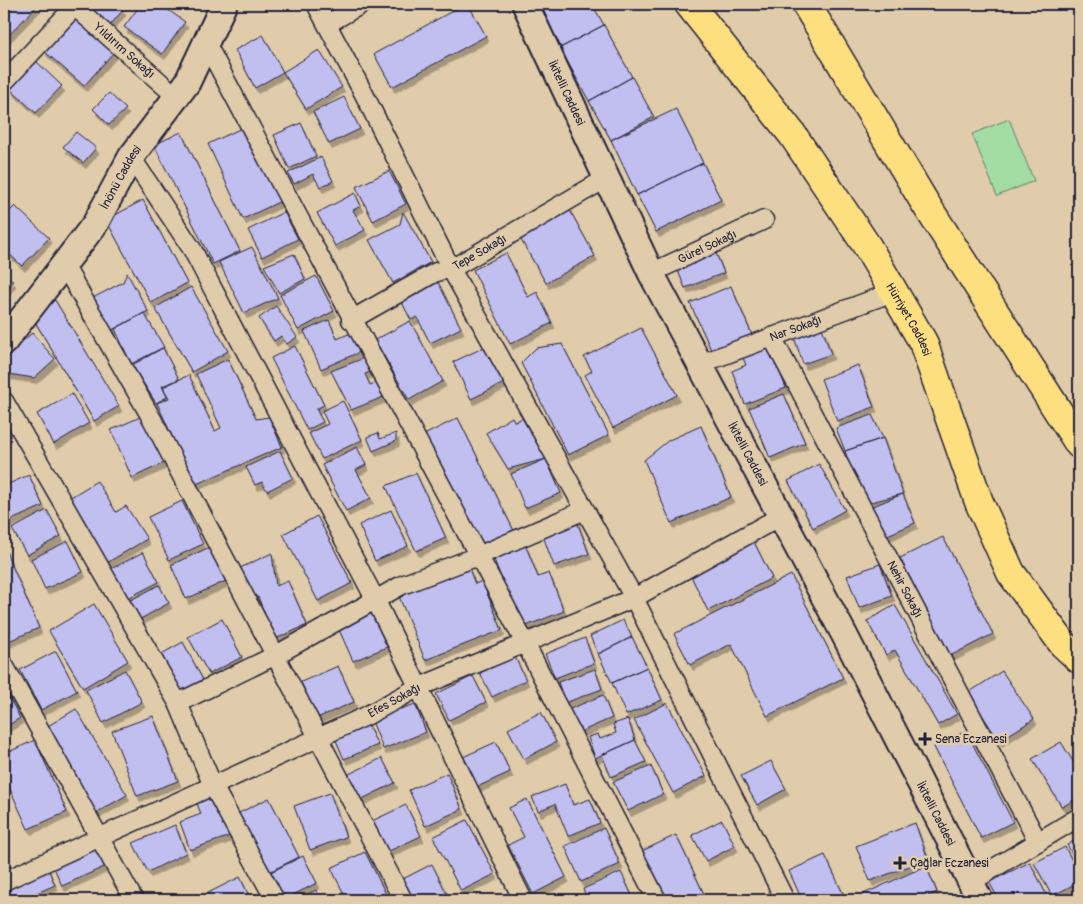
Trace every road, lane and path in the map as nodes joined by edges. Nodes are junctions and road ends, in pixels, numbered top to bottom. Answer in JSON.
{"nodes":[{"id":1,"x":74,"y":4,"type":"edge"},
{"id":2,"x":224,"y":4,"type":"edge"},
{"id":3,"x":316,"y":4,"type":"edge"},
{"id":4,"x":362,"y":4,"type":"edge"},
{"id":5,"x":525,"y":4,"type":"edge"},
{"id":6,"x":689,"y":4,"type":"edge"},
{"id":7,"x":806,"y":4,"type":"edge"},
{"id":8,"x":327,"y":24,"type":"junction"},
{"id":9,"x":206,"y":42,"type":"junction"},
{"id":10,"x":4,"y":82,"type":"edge"},
{"id":11,"x":178,"y":98,"type":"junction"},
{"id":12,"x":131,"y":157,"type":"junction"},
{"id":13,"x":607,"y":178,"type":"junction"},
{"id":14,"x":764,"y":220,"type":"dead end"},
{"id":15,"x":64,"y":265,"type":"junction"},
{"id":16,"x":451,"y":270,"type":"junction"},
{"id":17,"x":651,"y":273,"type":"junction"},
{"id":18,"x":893,"y":292,"type":"junction"},
{"id":19,"x":351,"y":320,"type":"junction"},
{"id":20,"x":772,"y":337,"type":"junction"},
{"id":21,"x":4,"y":342,"type":"edge"},
{"id":22,"x":700,"y":364,"type":"junction"},
{"id":23,"x":4,"y":401,"type":"edge"},
{"id":24,"x":1079,"y":444,"type":"edge"},
{"id":25,"x":584,"y":510,"type":"junction"},
{"id":26,"x":781,"y":516,"type":"junction"},
{"id":27,"x":478,"y":556,"type":"junction"},
{"id":28,"x":634,"y":598,"type":"junction"},
{"id":29,"x":376,"y":601,"type":"junction"},
{"id":30,"x":525,"y":643,"type":"junction"},
{"id":31,"x":276,"y":655,"type":"junction"},
{"id":32,"x":1079,"y":659,"type":"edge"},
{"id":33,"x":4,"y":665,"type":"edge"},
{"id":34,"x":416,"y":688,"type":"junction"},
{"id":35,"x":178,"y":703,"type":"junction"},
{"id":36,"x":318,"y":738,"type":"junction"},
{"id":37,"x":213,"y":786,"type":"junction"},
{"id":38,"x":1079,"y":817,"type":"edge"},
{"id":39,"x":101,"y":837,"type":"junction"},
{"id":40,"x":1038,"y":842,"type":"junction"},
{"id":41,"x":4,"y":881,"type":"edge"},
{"id":42,"x":975,"y":891,"type":"edge"},
{"id":43,"x":134,"y":900,"type":"edge"},
{"id":44,"x":275,"y":900,"type":"edge"},
{"id":45,"x":403,"y":900,"type":"edge"},
{"id":46,"x":523,"y":900,"type":"edge"},
{"id":47,"x":657,"y":900,"type":"edge"},
{"id":48,"x":785,"y":900,"type":"edge"}],
"edges":[{"from":1,"to":10,"type":"street"},
{"from":1,"to":11,"type":"street","name":"Yıldırım Sokağı"},
{"from":2,"to":9,"type":"main road","name":"İnönü Caddesi"},
{"from":3,"to":8,"type":"street"},
{"from":4,"to":8,"type":"street"},
{"from":5,"to":13,"type":"main road","name":"İkitelli Caddesi"},
{"from":6,"to":18,"type":"main road","name":"Hürriyet Caddesi"},
{"from":7,"to":24,"type":"main road"},
{"from":8,"to":16,"type":"street"},
{"from":9,"to":11,"type":"main road","name":"İnönü Caddesi"},
{"from":9,"to":19,"type":"street"},
{"from":11,"to":12,"type":"main road","name":"İnönü Caddesi"},
{"from":12,"to":15,"type":"main road","name":"İnönü Caddesi"},
{"from":12,"to":29,"type":"street"},
{"from":13,"to":16,"type":"street","name":"Tepe Sokağı"},
{"from":13,"to":17,"type":"main road","name":"İkitelli Caddesi"},
{"from":14,"to":17,"type":"street","name":"Gürel Sokağı"},
{"from":15,"to":21,"type":"main road","name":"İnönü Caddesi"},
{"from":15,"to":31,"type":"street"},
{"from":16,"to":19,"type":"street","name":"Tepe Sokağı"},
{"from":16,"to":25,"type":"street"},
{"from":17,"to":22,"type":"main road","name":"İkitelli Caddesi"},
{"from":18,"to":20,"type":"street","name":"Nar Sokağı"},
{"from":18,"to":32,"type":"main road","name":"Hürriyet Caddesi"},
{"from":19,"to":27,"type":"street"},
{"from":20,"to":22,"type":"street","name":"Nar Sokağı"},
{"from":20,"to":40,"type":"street","name":"Nehir Sokağı"},
{"from":22,"to":26,"type":"main road","name":"İkitelli Caddesi"},
{"from":23,"to":35,"type":"street"},
{"from":25,"to":27,"type":"street"},
{"from":25,"to":28,"type":"street"},
{"from":26,"to":28,"type":"street","name":"Efes Sokağı"},
{"from":26,"to":42,"type":"main road","name":"İkitelli Caddesi"},
{"from":27,"to":29,"type":"street"},
{"from":27,"to":30,"type":"street"},
{"from":28,"to":30,"type":"street","name":"Efes Sokağı"},
{"from":28,"to":48,"type":"street"},
{"from":29,"to":31,"type":"street"},
{"from":29,"to":34,"type":"street"},
{"from":30,"to":34,"type":"street","name":"Efes Sokağı"},
{"from":30,"to":47,"type":"street"},
{"from":31,"to":35,"type":"street"},
{"from":31,"to":36,"type":"street"},
{"from":33,"to":39,"type":"street"},
{"from":34,"to":36,"type":"street","name":"Efes Sokağı"},
{"from":34,"to":46,"type":"street"},
{"from":35,"to":37,"type":"street"},
{"from":36,"to":37,"type":"street","name":"Efes Sokağı"},
{"from":36,"to":45,"type":"street"},
{"from":37,"to":39,"type":"street","name":"Efes Sokağı"},
{"from":37,"to":44,"type":"street"},
{"from":38,"to":40,"type":"street"},
{"from":39,"to":41,"type":"street","name":"Efes Sokağı"},
{"from":39,"to":43,"type":"street"},
{"from":40,"to":42,"type":"street"}]}
